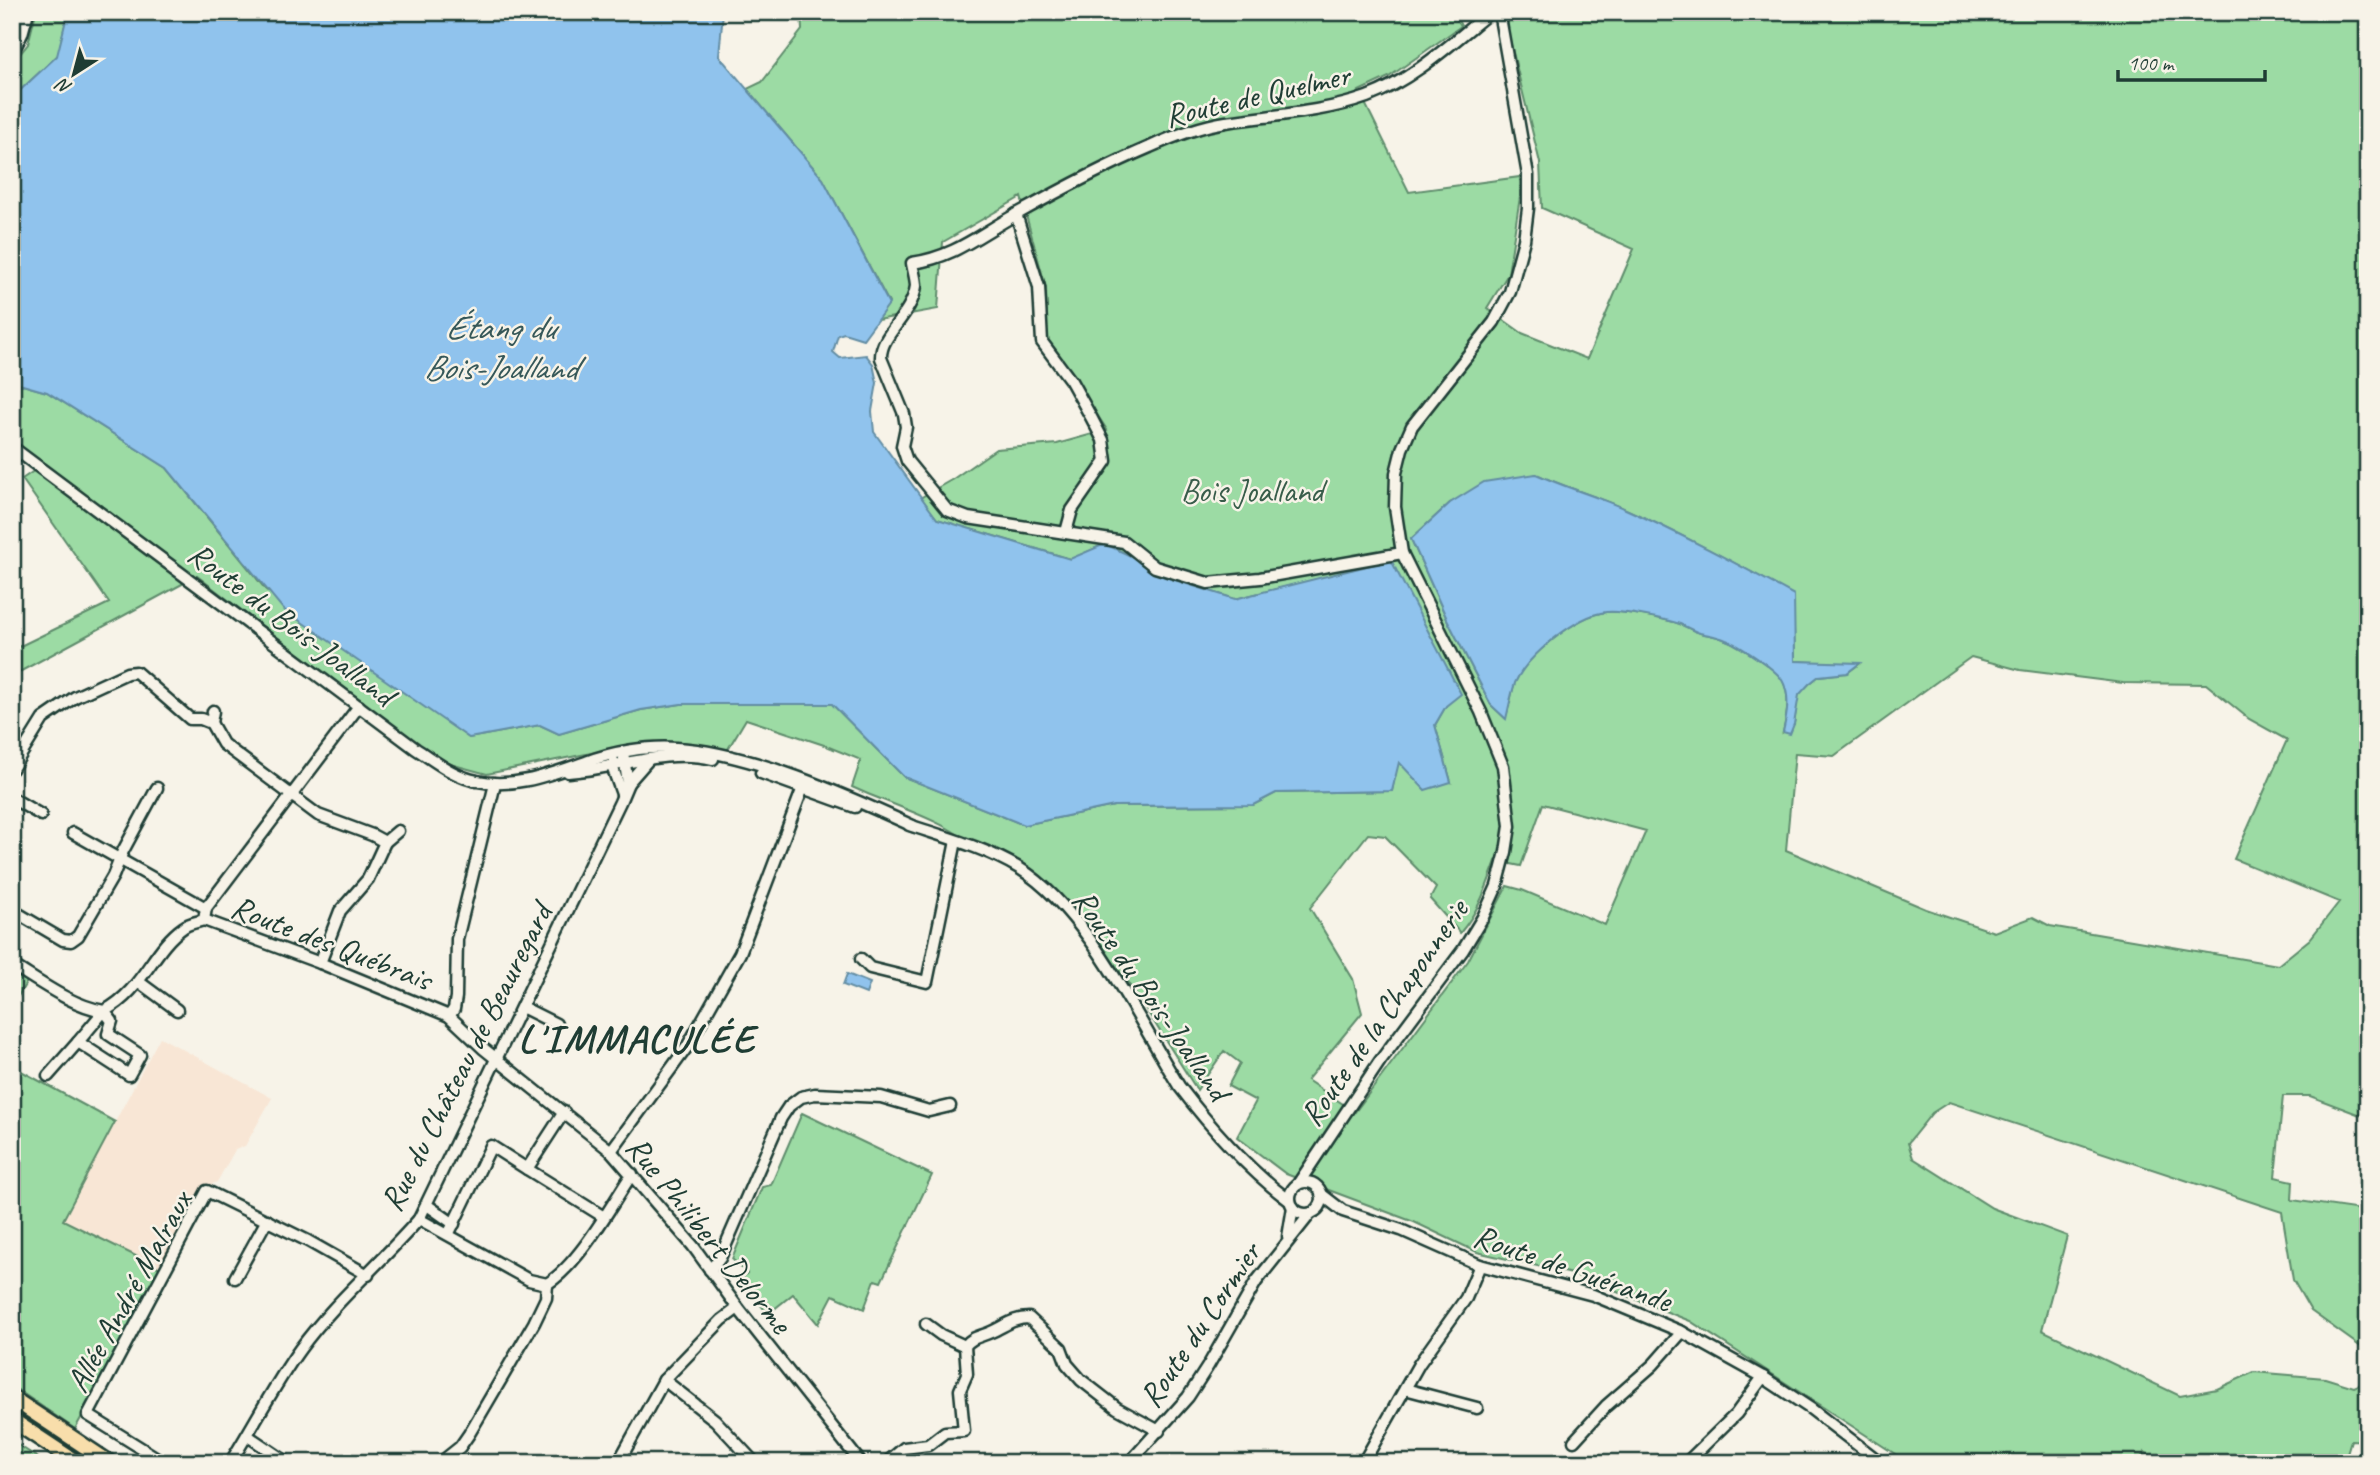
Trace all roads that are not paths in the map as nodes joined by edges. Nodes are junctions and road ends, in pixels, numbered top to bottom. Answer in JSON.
{"nodes":[{"id":1,"x":28,"y":12,"type":"edge"},
{"id":2,"x":1490,"y":12,"type":"edge"},
{"id":3,"x":1499,"y":12,"type":"edge"},
{"id":4,"x":12,"y":52,"type":"edge"},
{"id":5,"x":1016,"y":214,"type":"junction"},
{"id":6,"x":12,"y":447,"type":"edge"},
{"id":7,"x":1066,"y":532,"type":"junction"},
{"id":8,"x":1402,"y":553,"type":"junction"},
{"id":9,"x":359,"y":706,"type":"junction"},
{"id":10,"x":213,"y":711,"type":"dead end"},
{"id":11,"x":211,"y":723,"type":"junction"},
{"id":12,"x":650,"y":754,"type":"junction"},
{"id":13,"x":624,"y":758,"type":"junction"},
{"id":14,"x":612,"y":765,"type":"junction"},
{"id":15,"x":12,"y":769,"type":"edge"},
{"id":16,"x":561,"y":772,"type":"junction"},
{"id":17,"x":493,"y":783,"type":"junction"},
{"id":18,"x":628,"y":783,"type":"junction"},
{"id":19,"x":804,"y":784,"type":"junction"},
{"id":20,"x":157,"y":788,"type":"dead end"},
{"id":21,"x":622,"y":794,"type":"junction"},
{"id":22,"x":291,"y":796,"type":"junction"},
{"id":23,"x":12,"y":798,"type":"edge"},
{"id":24,"x":41,"y":815,"type":"dead end"},
{"id":25,"x":913,"y":826,"type":"junction"},
{"id":26,"x":398,"y":831,"type":"dead end"},
{"id":27,"x":74,"y":834,"type":"dead end"},
{"id":28,"x":956,"y":841,"type":"junction"},
{"id":29,"x":385,"y":842,"type":"junction"},
{"id":30,"x":120,"y":860,"type":"junction"},
{"id":31,"x":206,"y":908,"type":"junction"},
{"id":32,"x":12,"y":911,"type":"edge"},
{"id":33,"x":205,"y":920,"type":"junction"},
{"id":34,"x":861,"y":959,"type":"dead end"},
{"id":35,"x":320,"y":963,"type":"junction"},
{"id":36,"x":12,"y":965,"type":"edge"},
{"id":37,"x":139,"y":982,"type":"junction"},
{"id":38,"x":522,"y":1007,"type":"junction"},
{"id":39,"x":177,"y":1010,"type":"dead end"},
{"id":40,"x":104,"y":1011,"type":"junction"},
{"id":41,"x":449,"y":1016,"type":"junction"},
{"id":42,"x":556,"y":1024,"type":"dead end"},
{"id":43,"x":94,"y":1026,"type":"junction"},
{"id":44,"x":108,"y":1034,"type":"junction"},
{"id":45,"x":78,"y":1042,"type":"junction"},
{"id":46,"x":497,"y":1059,"type":"junction"},
{"id":47,"x":48,"y":1076,"type":"dead end"},
{"id":48,"x":950,"y":1107,"type":"dead end"},
{"id":49,"x":564,"y":1112,"type":"junction"},
{"id":50,"x":611,"y":1151,"type":"junction"},
{"id":51,"x":1317,"y":1153,"type":"junction"},
{"id":52,"x":527,"y":1169,"type":"junction"},
{"id":53,"x":632,"y":1174,"type":"junction"},
{"id":54,"x":1259,"y":1174,"type":"junction"},
{"id":55,"x":1296,"y":1185,"type":"junction"},
{"id":56,"x":1319,"y":1190,"type":"junction"},
{"id":57,"x":1291,"y":1204,"type":"junction"},
{"id":58,"x":426,"y":1205,"type":"junction"},
{"id":59,"x":1343,"y":1211,"type":"junction"},
{"id":60,"x":1313,"y":1212,"type":"junction"},
{"id":61,"x":604,"y":1217,"type":"junction"},
{"id":62,"x":419,"y":1219,"type":"junction"},
{"id":63,"x":267,"y":1220,"type":"junction"},
{"id":64,"x":452,"y":1229,"type":"junction"},
{"id":65,"x":1287,"y":1241,"type":"junction"},
{"id":66,"x":1480,"y":1265,"type":"junction"},
{"id":67,"x":710,"y":1270,"type":"junction"},
{"id":68,"x":368,"y":1275,"type":"junction"},
{"id":69,"x":235,"y":1278,"type":"dead end"},
{"id":70,"x":547,"y":1284,"type":"junction"},
{"id":71,"x":738,"y":1308,"type":"junction"},
{"id":72,"x":926,"y":1324,"type":"dead end"},
{"id":73,"x":1682,"y":1332,"type":"junction"},
{"id":74,"x":965,"y":1346,"type":"junction"},
{"id":75,"x":1763,"y":1377,"type":"junction"},
{"id":76,"x":664,"y":1380,"type":"junction"},
{"id":77,"x":1405,"y":1389,"type":"junction"},
{"id":78,"x":12,"y":1398,"type":"edge"},
{"id":79,"x":1477,"y":1408,"type":"dead end"},
{"id":80,"x":12,"y":1420,"type":"edge"},
{"id":81,"x":1159,"y":1431,"type":"junction"},
{"id":82,"x":248,"y":1436,"type":"junction"},
{"id":83,"x":1574,"y":1441,"type":"dead end"},
{"id":84,"x":77,"y":1463,"type":"edge"},
{"id":85,"x":110,"y":1463,"type":"edge"},
{"id":86,"x":165,"y":1463,"type":"edge"},
{"id":87,"x":230,"y":1463,"type":"edge"},
{"id":88,"x":288,"y":1463,"type":"edge"},
{"id":89,"x":440,"y":1463,"type":"edge"},
{"id":90,"x":619,"y":1463,"type":"edge"},
{"id":91,"x":755,"y":1463,"type":"edge"},
{"id":92,"x":861,"y":1463,"type":"edge"},
{"id":93,"x":886,"y":1463,"type":"edge"},
{"id":94,"x":1129,"y":1463,"type":"edge"},
{"id":95,"x":1363,"y":1463,"type":"edge"},
{"id":96,"x":1686,"y":1463,"type":"edge"},
{"id":97,"x":1881,"y":1463,"type":"edge"}],
"edges":[{"from":1,"to":4,"type":"street"},
{"from":2,"to":5,"type":"street","name":"Route de Quelmer"},
{"from":3,"to":8,"type":"street","name":"Route de la Chaponnerie"},
{"from":5,"to":7,"type":"street"},
{"from":5,"to":7,"type":"street","name":"Route de Quelmer"},
{"from":6,"to":9,"type":"street","name":"Route du Bois-Joalland"},
{"from":7,"to":8,"type":"street"},
{"from":8,"to":51,"type":"street","name":"Route de la Chaponnerie"},
{"from":9,"to":17,"type":"street","name":"Route du Bois-Joalland"},
{"from":9,"to":22,"type":"street"},
{"from":10,"to":11,"type":"street"},
{"from":11,"to":15,"type":"street"},
{"from":11,"to":22,"type":"street"},
{"from":12,"to":13,"type":"street","name":"Route du Bois-Joalland"},
{"from":12,"to":18,"type":"street","name":"Rue du Château de Beauregard"},
{"from":12,"to":19,"type":"street","name":"Route du Bois-Joalland"},
{"from":13,"to":14,"type":"street","name":"Route du Bois-Joalland"},
{"from":13,"to":16,"type":"street","name":"Route du Bois-Joalland"},
{"from":13,"to":18,"type":"street"},
{"from":14,"to":16,"type":"street","name":"Route du Bois-Joalland"},
{"from":14,"to":21,"type":"street"},
{"from":16,"to":17,"type":"street","name":"Route du Bois-Joalland"},
{"from":17,"to":41,"type":"street"},
{"from":18,"to":21,"type":"street","name":"Rue du Château de Beauregard"},
{"from":19,"to":25,"type":"street","name":"Route du Bois-Joalland"},
{"from":19,"to":25,"type":"street","name":"Route du Bois-Joalland"},
{"from":19,"to":50,"type":"street"},
{"from":20,"to":30,"type":"street"},
{"from":21,"to":38,"type":"street","name":"Rue du Château de Beauregard"},
{"from":22,"to":29,"type":"street"},
{"from":22,"to":31,"type":"street"},
{"from":23,"to":24,"type":"street"},
{"from":25,"to":28,"type":"street","name":"Route du Bois-Joalland"},
{"from":26,"to":29,"type":"street"},
{"from":27,"to":30,"type":"street"},
{"from":28,"to":34,"type":"street"},
{"from":28,"to":54,"type":"street","name":"Route du Bois-Joalland"},
{"from":29,"to":35,"type":"street"},
{"from":30,"to":31,"type":"street"},
{"from":30,"to":32,"type":"street"},
{"from":31,"to":33,"type":"street"},
{"from":33,"to":35,"type":"street","name":"Route des Québrais"},
{"from":33,"to":37,"type":"street","name":"Route des Québrais"},
{"from":35,"to":41,"type":"street","name":"Route des Québrais"},
{"from":36,"to":40,"type":"street"},
{"from":37,"to":39,"type":"street"},
{"from":37,"to":40,"type":"street","name":"Route des Québrais"},
{"from":38,"to":42,"type":"street"},
{"from":38,"to":46,"type":"street","name":"Rue du Château de Beauregard"},
{"from":40,"to":43,"type":"street","name":"Route des Québrais"},
{"from":40,"to":44,"type":"street"},
{"from":41,"to":46,"type":"street","name":"Route des Québrais"},
{"from":43,"to":44,"type":"street"},
{"from":43,"to":45,"type":"street","name":"Route des Québrais"},
{"from":44,"to":45,"type":"street"},
{"from":45,"to":47,"type":"street","name":"Route des Québrais"},
{"from":46,"to":49,"type":"street","name":"Rue Philibert Delorme"},
{"from":46,"to":58,"type":"street","name":"Rue du Château de Beauregard"},
{"from":48,"to":67,"type":"street"},
{"from":49,"to":50,"type":"street","name":"Rue Philibert Delorme"},
{"from":49,"to":52,"type":"street"},
{"from":50,"to":53,"type":"street","name":"Rue Philibert Delorme"},
{"from":51,"to":55,"type":"street","name":"Route de la Chaponnerie"},
{"from":51,"to":56,"type":"street"},
{"from":52,"to":61,"type":"street"},
{"from":52,"to":64,"type":"street"},
{"from":53,"to":61,"type":"street"},
{"from":53,"to":67,"type":"street","name":"Rue Philibert Delorme"},
{"from":54,"to":55,"type":"street","name":"Route du Bois-Joalland"},
{"from":54,"to":57,"type":"street","name":"Route du Bois-Joalland"},
{"from":55,"to":56,"type":"street"},
{"from":55,"to":57,"type":"street"},
{"from":56,"to":59,"type":"street","name":"Route de Guérande"},
{"from":56,"to":60,"type":"street"},
{"from":57,"to":60,"type":"street"},
{"from":57,"to":65,"type":"street"},
{"from":58,"to":62,"type":"street","name":"Rue du Château de Beauregard"},
{"from":58,"to":64,"type":"street"},
{"from":59,"to":60,"type":"street","name":"Route de Guérande"},
{"from":59,"to":66,"type":"street","name":"Route de Guérande"},
{"from":60,"to":65,"type":"street","name":"Route du Cormier"},
{"from":61,"to":70,"type":"street"},
{"from":62,"to":64,"type":"street"},
{"from":62,"to":68,"type":"street","name":"Rue du Château de Beauregard"},
{"from":63,"to":68,"type":"street","name":"Allée André Malraux"},
{"from":63,"to":69,"type":"street"},
{"from":63,"to":86,"type":"street","name":"Allée André Malraux"},
{"from":64,"to":70,"type":"street"},
{"from":65,"to":81,"type":"street","name":"Route du Cormier"},
{"from":66,"to":73,"type":"street","name":"Route de Guérande"},
{"from":66,"to":77,"type":"street"},
{"from":67,"to":71,"type":"street","name":"Rue Philibert Delorme"},
{"from":68,"to":82,"type":"street","name":"Rue du Château de Beauregard"},
{"from":70,"to":89,"type":"street"},
{"from":71,"to":76,"type":"street"},
{"from":71,"to":92,"type":"street","name":"Rue Philibert Delorme"},
{"from":72,"to":74,"type":"street"},
{"from":73,"to":75,"type":"street","name":"Route de Guérande"},
{"from":73,"to":83,"type":"street"},
{"from":74,"to":81,"type":"street"},
{"from":74,"to":93,"type":"street"},
{"from":75,"to":96,"type":"street"},
{"from":75,"to":97,"type":"street","name":"Route de Guérande"},
{"from":76,"to":90,"type":"street"},
{"from":76,"to":91,"type":"street"},
{"from":77,"to":79,"type":"street"},
{"from":77,"to":95,"type":"street"},
{"from":78,"to":85,"type":"highway"},
{"from":80,"to":84,"type":"highway"},
{"from":81,"to":94,"type":"street","name":"Route du Cormier"},
{"from":82,"to":87,"type":"street","name":"Rue du Château de Beauregard"},
{"from":82,"to":88,"type":"street"}]}
